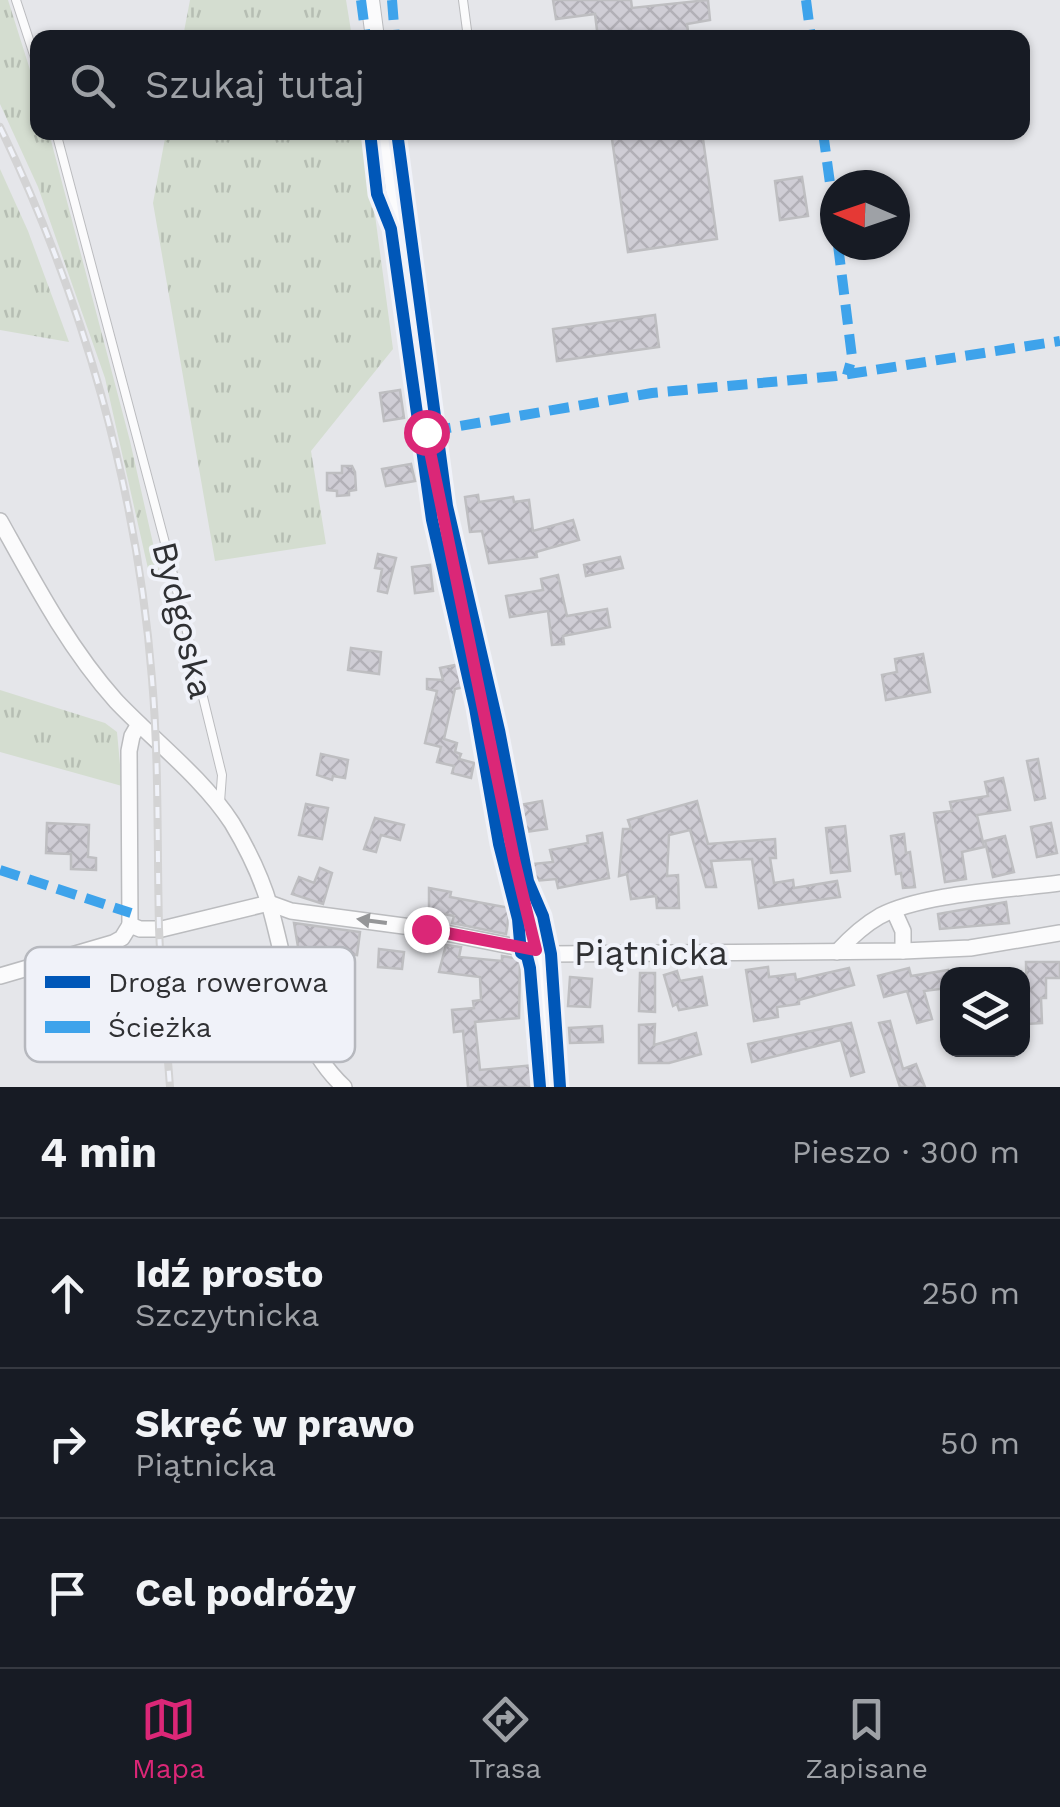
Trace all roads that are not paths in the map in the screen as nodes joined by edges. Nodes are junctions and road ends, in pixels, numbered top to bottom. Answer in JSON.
{"nodes":[{"id":1,"x":16,"y":0,"type":"edge"},
{"id":2,"x":370,"y":0,"type":"edge"},
{"id":3,"x":463,"y":0,"type":"edge"},
{"id":4,"x":374,"y":30,"type":"edge"},
{"id":5,"x":467,"y":30,"type":"edge"},
{"id":6,"x":30,"y":43,"type":"edge"},
{"id":7,"x":58,"y":140,"type":"edge"},
{"id":8,"x":388,"y":140,"type":"edge"},
{"id":9,"x":0,"y":521,"type":"edge"},
{"id":10,"x":140,"y":724,"type":"junction"},
{"id":11,"x":219,"y":806,"type":"junction"},
{"id":12,"x":1060,"y":883,"type":"edge"},
{"id":13,"x":269,"y":904,"type":"junction"},
{"id":14,"x":894,"y":911,"type":"junction"},
{"id":15,"x":130,"y":925,"type":"junction"},
{"id":16,"x":1060,"y":933,"type":"edge"},
{"id":17,"x":99,"y":947,"type":"edge"},
{"id":18,"x":280,"y":947,"type":"edge"},
{"id":19,"x":536,"y":950,"type":"junction"},
{"id":20,"x":902,"y":951,"type":"junction"},
{"id":21,"x":838,"y":952,"type":"junction"},
{"id":22,"x":25,"y":969,"type":"edge"},
{"id":23,"x":0,"y":976,"type":"edge"},
{"id":24,"x":321,"y":1062,"type":"edge"},
{"id":25,"x":344,"y":1087,"type":"edge"},
{"id":26,"x":549,"y":1087,"type":"edge"}],
"edges":[{"from":1,"to":6,"type":"lane"},
{"from":2,"to":4,"type":"street"},
{"from":3,"to":5,"type":"lane"},
{"from":7,"to":11,"type":"lane","name":"Bydgoska"},
{"from":8,"to":19,"type":"street"},
{"from":9,"to":10,"type":"street"},
{"from":10,"to":11,"type":"street"},
{"from":10,"to":15,"type":"street"},
{"from":11,"to":13,"type":"street","name":"Bydgoska"},
{"from":12,"to":14,"type":"street"},
{"from":13,"to":15,"type":"street","name":"Piątnicka"},
{"from":13,"to":18,"type":"street","name":"Bydgoska"},
{"from":19,"to":13,"type":"street","name":"Piątnicka","one_way":true},
{"from":14,"to":20,"type":"street"},
{"from":14,"to":21,"type":"street"},
{"from":15,"to":17,"type":"street"},
{"from":16,"to":20,"type":"street","name":"Piątnicka"},
{"from":19,"to":21,"type":"street","name":"Piątnicka"},
{"from":19,"to":26,"type":"street"},
{"from":20,"to":21,"type":"street","name":"Piątnicka"},
{"from":22,"to":23,"type":"street"},
{"from":24,"to":25,"type":"street","name":"Bydgoska"}]}
